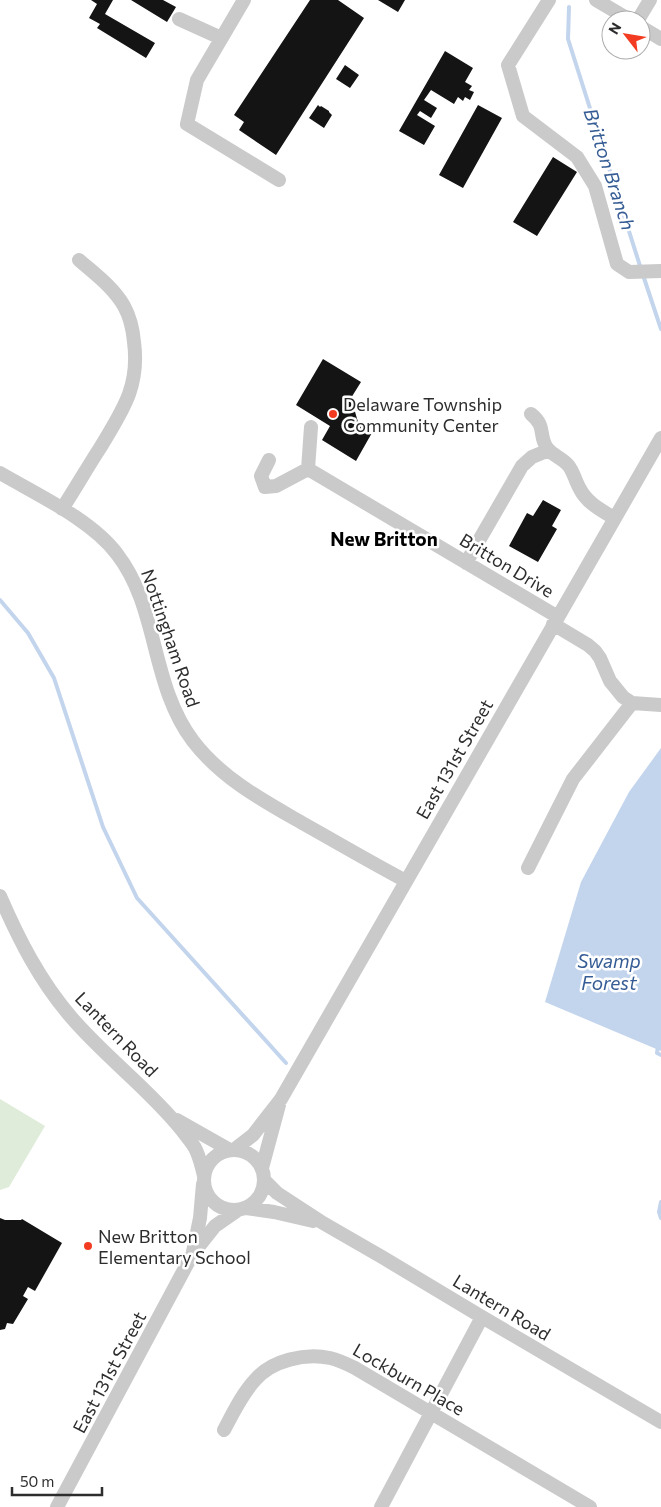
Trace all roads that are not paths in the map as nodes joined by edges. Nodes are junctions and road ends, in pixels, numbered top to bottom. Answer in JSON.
{"nodes":[{"id":1,"x":244,"y":0,"type":"edge"},
{"id":2,"x":549,"y":0,"type":"edge"},
{"id":3,"x":596,"y":0,"type":"edge"},
{"id":4,"x":613,"y":10,"type":"edge"},
{"id":5,"x":179,"y":18,"type":"dead end"},
{"id":6,"x":222,"y":38,"type":"junction"},
{"id":7,"x":279,"y":180,"type":"dead end"},
{"id":8,"x":79,"y":260,"type":"dead end"},
{"id":9,"x":661,"y":271,"type":"edge"},
{"id":10,"x":531,"y":414,"type":"dead end"},
{"id":11,"x":311,"y":427,"type":"dead end"},
{"id":12,"x":661,"y":438,"type":"edge"},
{"id":13,"x":549,"y":450,"type":"junction"},
{"id":14,"x":269,"y":460,"type":"dead end"},
{"id":15,"x":308,"y":469,"type":"junction"},
{"id":16,"x":0,"y":472,"type":"edge"},
{"id":17,"x":62,"y":509,"type":"junction"},
{"id":18,"x":614,"y":518,"type":"junction"},
{"id":19,"x":466,"y":563,"type":"junction"},
{"id":20,"x":555,"y":621,"type":"junction"},
{"id":21,"x":632,"y":703,"type":"junction"},
{"id":22,"x":661,"y":705,"type":"edge"},
{"id":23,"x":528,"y":868,"type":"dead end"},
{"id":24,"x":406,"y":882,"type":"junction"},
{"id":25,"x":0,"y":896,"type":"edge"},
{"id":26,"x":281,"y":1099,"type":"junction"},
{"id":27,"x":170,"y":1116,"type":"junction"},
{"id":28,"x":232,"y":1150,"type":"junction"},
{"id":29,"x":263,"y":1174,"type":"junction"},
{"id":30,"x":204,"y":1180,"type":"junction"},
{"id":31,"x":242,"y":1209,"type":"junction"},
{"id":32,"x":323,"y":1223,"type":"junction"},
{"id":33,"x":192,"y":1255,"type":"junction"},
{"id":34,"x":482,"y":1317,"type":"junction"},
{"id":35,"x":431,"y":1413,"type":"junction"},
{"id":36,"x":661,"y":1422,"type":"edge"},
{"id":37,"x":224,"y":1430,"type":"dead end"},
{"id":38,"x":57,"y":1507,"type":"edge"},
{"id":39,"x":381,"y":1507,"type":"edge"},
{"id":40,"x":590,"y":1507,"type":"edge"}],
"edges":[{"from":1,"to":6,"type":"street"},
{"from":2,"to":9,"type":"street"},
{"from":3,"to":4,"type":"street"},
{"from":5,"to":6,"type":"street"},
{"from":6,"to":7,"type":"street"},
{"from":8,"to":17,"type":"street"},
{"from":10,"to":13,"type":"street"},
{"from":11,"to":15,"type":"street"},
{"from":12,"to":18,"type":"street","name":"East 131st Street"},
{"from":13,"to":18,"type":"street"},
{"from":13,"to":19,"type":"street"},
{"from":14,"to":15,"type":"street"},
{"from":15,"to":19,"type":"street","name":"Britton Drive"},
{"from":16,"to":17,"type":"street","name":"Nottingham Road"},
{"from":17,"to":24,"type":"street","name":"Nottingham Road"},
{"from":18,"to":20,"type":"street","name":"East 131st Street"},
{"from":19,"to":20,"type":"street","name":"Britton Drive"},
{"from":20,"to":21,"type":"street","name":"Britton Drive"},
{"from":20,"to":24,"type":"street","name":"East 131st Street"},
{"from":21,"to":22,"type":"street"},
{"from":21,"to":23,"type":"street"},
{"from":24,"to":26,"type":"street","name":"East 131st Street"},
{"from":25,"to":27,"type":"street","name":"Lantern Road"},
{"from":26,"to":28,"type":"street","name":"East 131st Street"},
{"from":26,"to":29,"type":"street","name":"East 131st Street"},
{"from":27,"to":28,"type":"street","name":"Lantern Road"},
{"from":27,"to":30,"type":"street","name":"Lantern Road"},
{"from":28,"to":29,"type":"street"},
{"from":28,"to":30,"type":"street"},
{"from":29,"to":31,"type":"street"},
{"from":29,"to":32,"type":"street","name":"Lantern Road"},
{"from":30,"to":31,"type":"street"},
{"from":30,"to":33,"type":"street","name":"East 131st Street"},
{"from":31,"to":32,"type":"street","name":"Lantern Road"},
{"from":31,"to":33,"type":"street","name":"East 131st Street"},
{"from":32,"to":34,"type":"street","name":"Lantern Road"},
{"from":33,"to":38,"type":"street","name":"East 131st Street"},
{"from":34,"to":35,"type":"street"},
{"from":34,"to":36,"type":"street","name":"Lantern Road"},
{"from":35,"to":37,"type":"street","name":"Lockburn Place"},
{"from":35,"to":39,"type":"street"},
{"from":35,"to":40,"type":"street","name":"Lockburn Place"}]}
